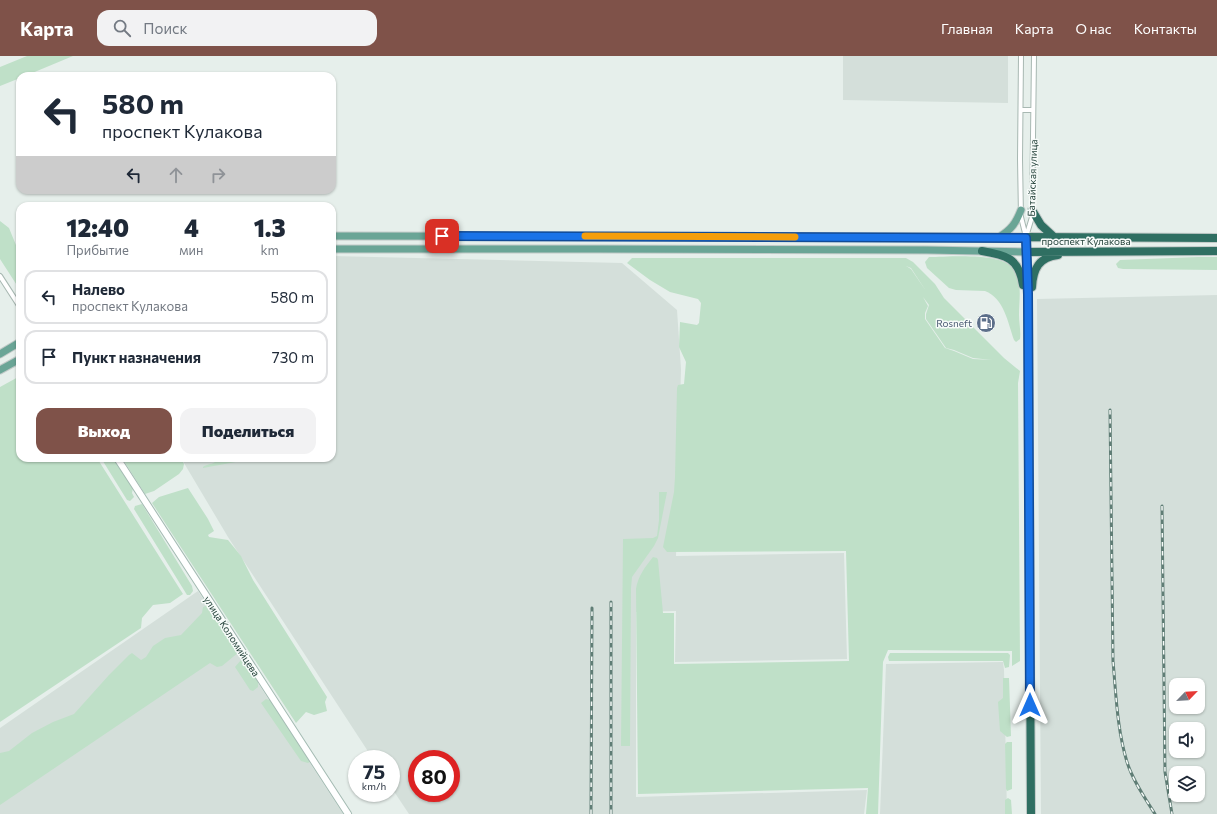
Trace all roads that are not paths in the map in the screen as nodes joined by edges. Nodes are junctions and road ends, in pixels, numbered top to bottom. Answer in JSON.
{"nodes":[{"id":1,"x":1021,"y":56,"type":"edge"},
{"id":2,"x":1034,"y":56,"type":"edge"},
{"id":3,"x":1020,"y":110,"type":"junction"},
{"id":4,"x":1033,"y":110,"type":"junction"},
{"id":5,"x":1021,"y":210,"type":"junction"},
{"id":6,"x":1032,"y":210,"type":"junction"},
{"id":7,"x":336,"y":236,"type":"edge"},
{"id":8,"x":999,"y":237,"type":"junction"},
{"id":9,"x":1026,"y":238,"type":"junction"},
{"id":10,"x":1055,"y":238,"type":"junction"},
{"id":11,"x":1217,"y":238,"type":"edge"},
{"id":12,"x":336,"y":249,"type":"edge"},
{"id":13,"x":982,"y":251,"type":"junction"},
{"id":14,"x":1082,"y":251,"type":"junction"},
{"id":15,"x":1217,"y":251,"type":"edge"},
{"id":16,"x":1026,"y":252,"type":"junction"},
{"id":17,"x":0,"y":276,"type":"edge"},
{"id":18,"x":1028,"y":294,"type":"junction"},
{"id":19,"x":16,"y":302,"type":"edge"},
{"id":20,"x":16,"y":343,"type":"edge"},
{"id":21,"x":16,"y":345,"type":"edge"},
{"id":22,"x":13,"y":347,"type":"junction"},
{"id":23,"x":0,"y":354,"type":"edge"},
{"id":24,"x":16,"y":361,"type":"edge"},
{"id":25,"x":0,"y":370,"type":"edge"},
{"id":26,"x":120,"y":462,"type":"edge"},
{"id":27,"x":348,"y":814,"type":"edge"},
{"id":28,"x":1031,"y":814,"type":"edge"}],
"edges":[{"from":1,"to":3,"type":"street","name":"Батайская улица"},
{"from":2,"to":4,"type":"street","name":"Батайская улица"},
{"from":3,"to":4,"type":"street"},
{"from":3,"to":5,"type":"street","name":"Батайская улица"},
{"from":4,"to":6,"type":"street","name":"Батайская улица"},
{"from":5,"to":8,"type":"main road"},
{"from":5,"to":9,"type":"street","name":"Батайская улица"},
{"from":6,"to":9,"type":"street","name":"Батайская улица"},
{"from":6,"to":10,"type":"highway"},
{"from":7,"to":8,"type":"main road","name":"проспект Кулакова"},
{"from":8,"to":9,"type":"main road","name":"проспект Кулакова"},
{"from":9,"to":10,"type":"highway","name":"проспект Кулакова"},
{"from":9,"to":16,"type":"highway"},
{"from":10,"to":11,"type":"highway","name":"проспект Кулакова"},
{"from":12,"to":13,"type":"main road","name":"проспект Кулакова"},
{"from":13,"to":16,"type":"main road","name":"проспект Кулакова"},
{"from":13,"to":18,"type":"highway"},
{"from":14,"to":15,"type":"highway","name":"проспект Кулакова"},
{"from":14,"to":16,"type":"highway","name":"проспект Кулакова"},
{"from":14,"to":18,"type":"highway"},
{"from":16,"to":18,"type":"highway"},
{"from":17,"to":19,"type":"street"},
{"from":18,"to":28,"type":"highway"},
{"from":20,"to":22,"type":"street"},
{"from":21,"to":22,"type":"main road"},
{"from":22,"to":23,"type":"main road"},
{"from":24,"to":25,"type":"main road"},
{"from":26,"to":27,"type":"street","name":"улица Коломийцева"}]}
